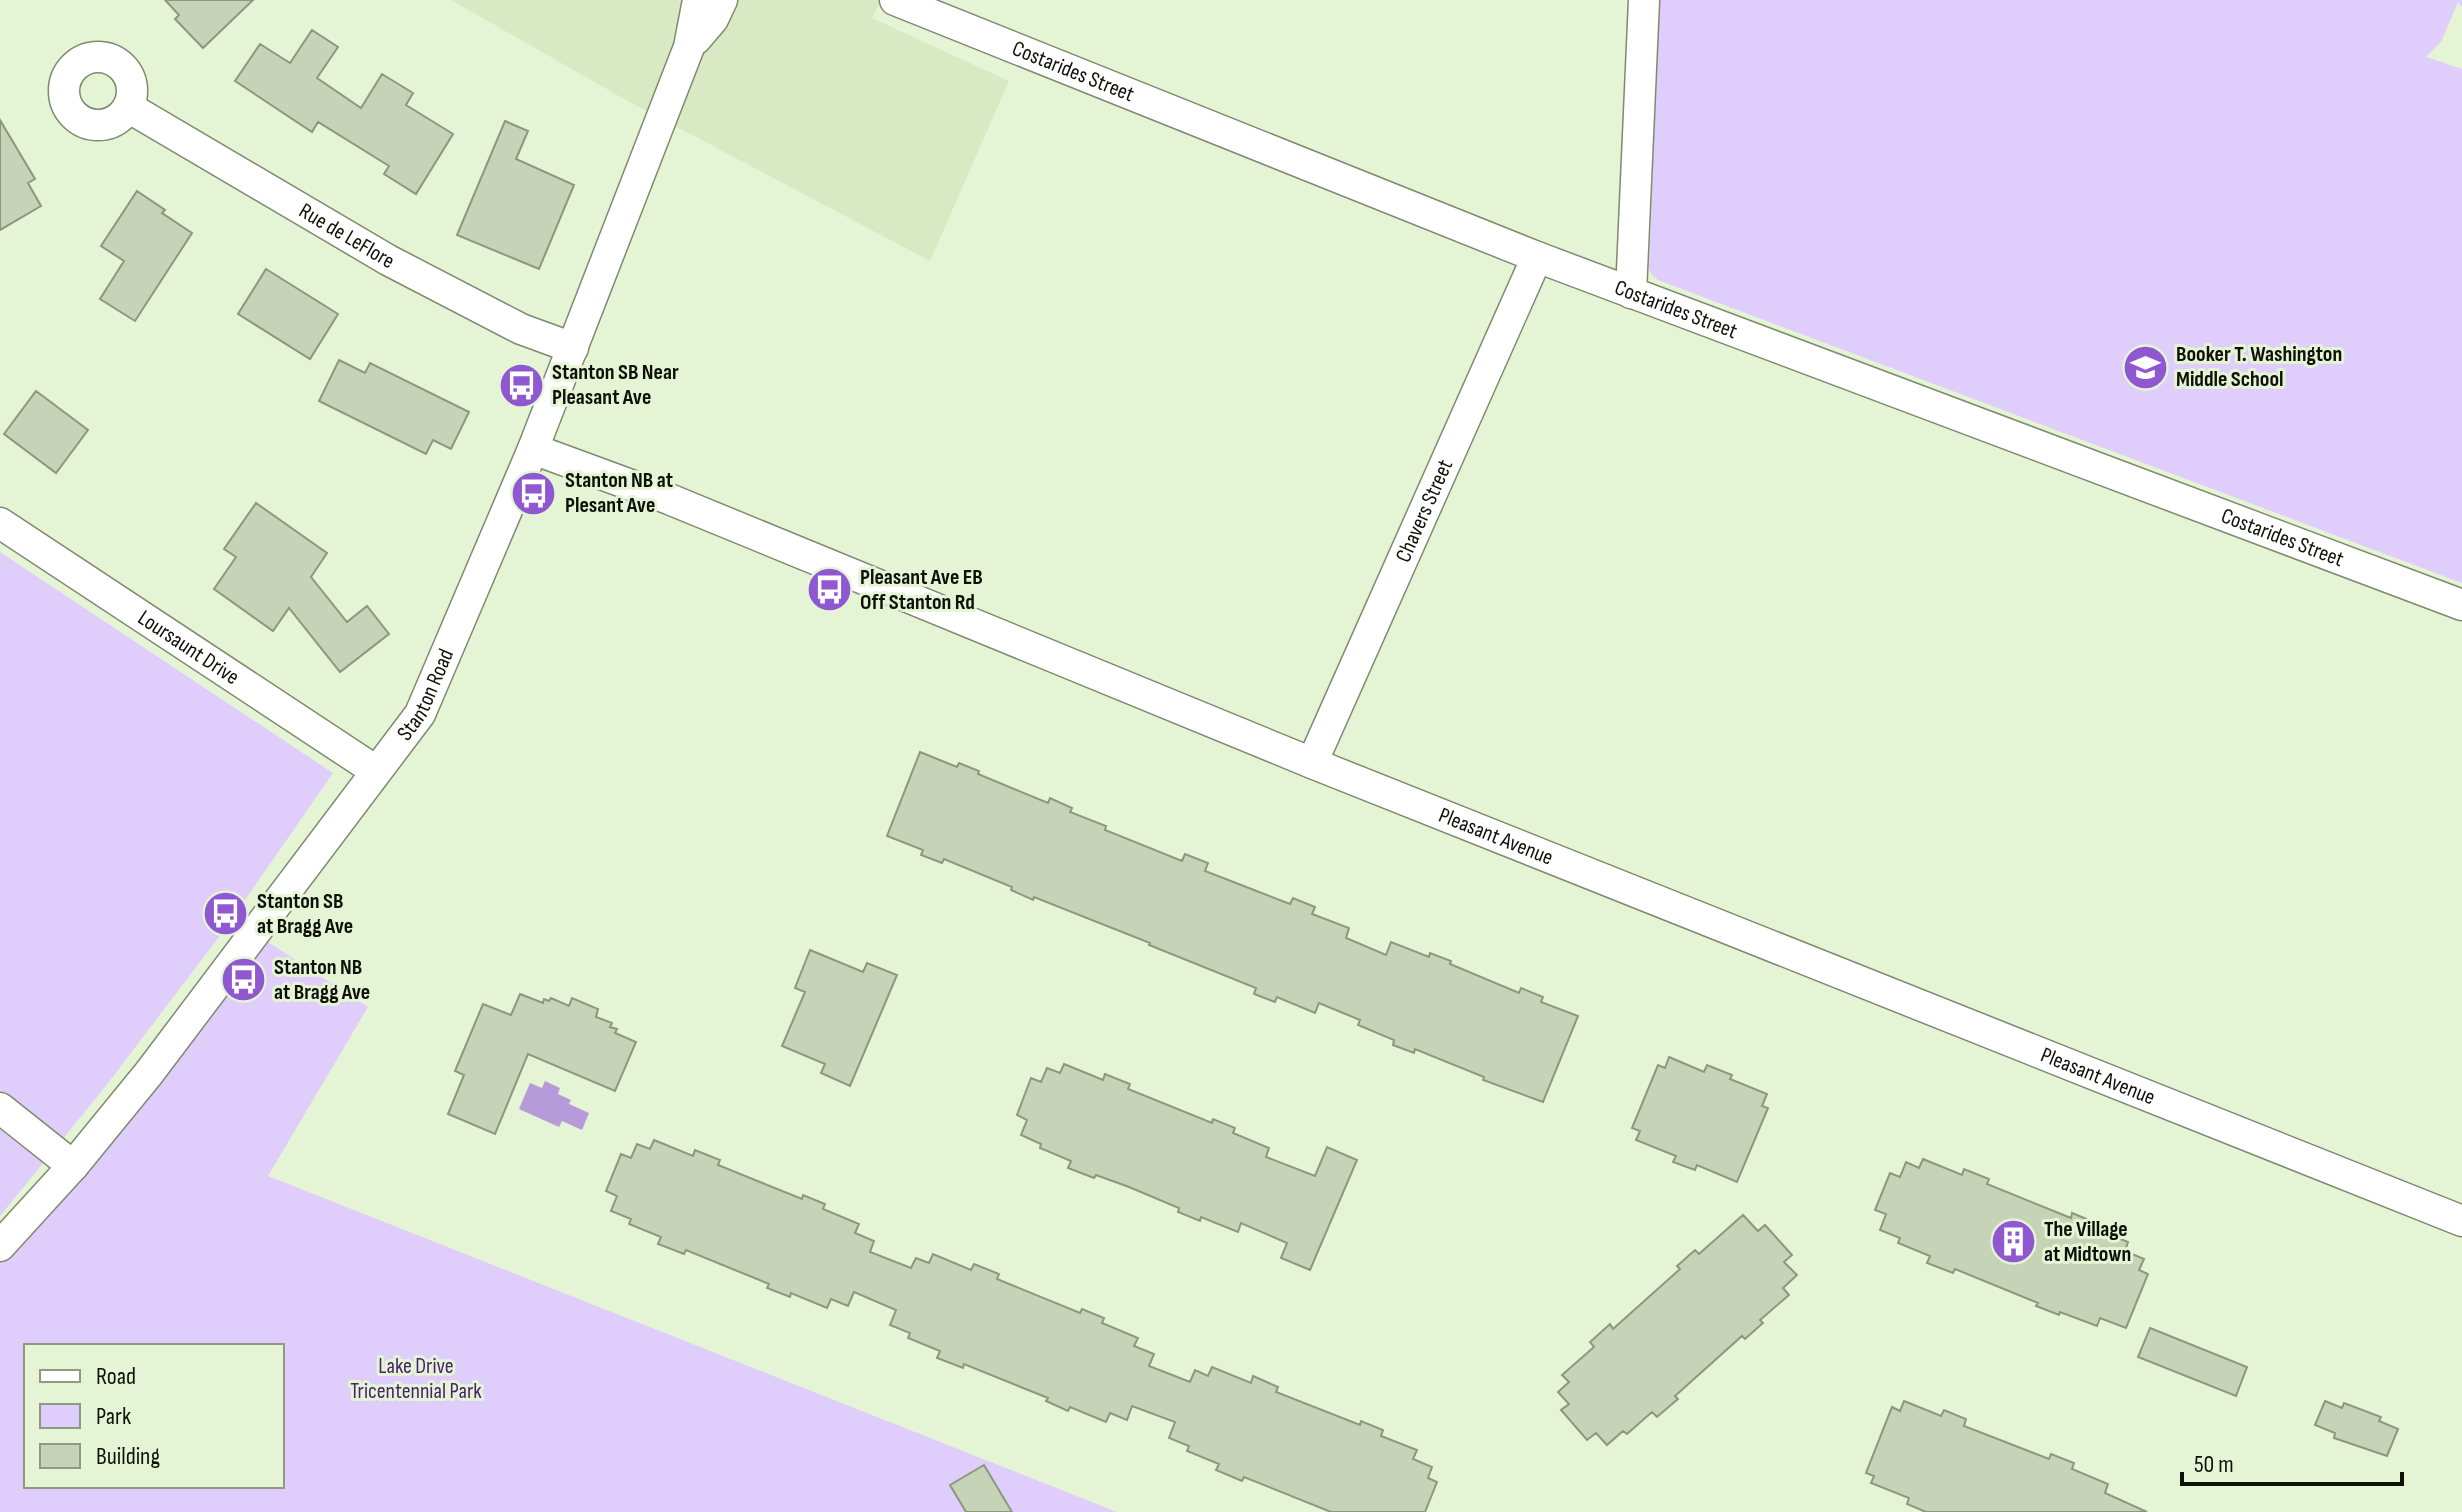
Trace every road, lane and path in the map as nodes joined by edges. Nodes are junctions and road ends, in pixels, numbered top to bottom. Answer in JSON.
{"nodes":[{"id":1,"x":679,"y":0,"type":"edge"},
{"id":2,"x":698,"y":0,"type":"edge"},
{"id":3,"x":722,"y":0,"type":"edge"},
{"id":4,"x":1644,"y":0,"type":"edge"},
{"id":5,"x":900,"y":1,"type":"edge"},
{"id":6,"x":689,"y":47,"type":"junction"},
{"id":7,"x":128,"y":107,"type":"dead end"},
{"id":8,"x":1537,"y":257,"type":"junction"},
{"id":9,"x":1631,"y":293,"type":"junction"},
{"id":10,"x":573,"y":348,"type":"junction"},
{"id":11,"x":533,"y":449,"type":"junction"},
{"id":12,"x":0,"y":523,"type":"edge"},
{"id":13,"x":2462,"y":605,"type":"edge"},
{"id":14,"x":1312,"y":763,"type":"junction"},
{"id":15,"x":376,"y":771,"type":"junction"},
{"id":16,"x":0,"y":1108,"type":"edge"},
{"id":17,"x":73,"y":1166,"type":"junction"},
{"id":18,"x":2462,"y":1221,"type":"edge"},
{"id":19,"x":0,"y":1246,"type":"edge"}],
"edges":[{"from":1,"to":6,"type":"street"},
{"from":2,"to":6,"type":"street","name":"Stanton Road"},
{"from":3,"to":6,"type":"street","name":"Stanton Road"},
{"from":4,"to":9,"type":"street"},
{"from":5,"to":8,"type":"street","name":"Costarides Street"},
{"from":6,"to":10,"type":"street","name":"Stanton Road"},
{"from":7,"to":10,"type":"street","name":"Rue de LeFlore"},
{"from":8,"to":9,"type":"street","name":"Costarides Street"},
{"from":8,"to":14,"type":"street","name":"Chavers Street"},
{"from":9,"to":13,"type":"street","name":"Costarides Street"},
{"from":10,"to":11,"type":"street","name":"Stanton Road"},
{"from":11,"to":14,"type":"street","name":"Pleasant Avenue"},
{"from":11,"to":15,"type":"street","name":"Stanton Road"},
{"from":12,"to":15,"type":"street","name":"Loursaunt Drive"},
{"from":14,"to":18,"type":"street","name":"Pleasant Avenue"},
{"from":15,"to":17,"type":"street","name":"Stanton Road"},
{"from":16,"to":17,"type":"street"},
{"from":17,"to":19,"type":"street","name":"Stanton Road"}]}
